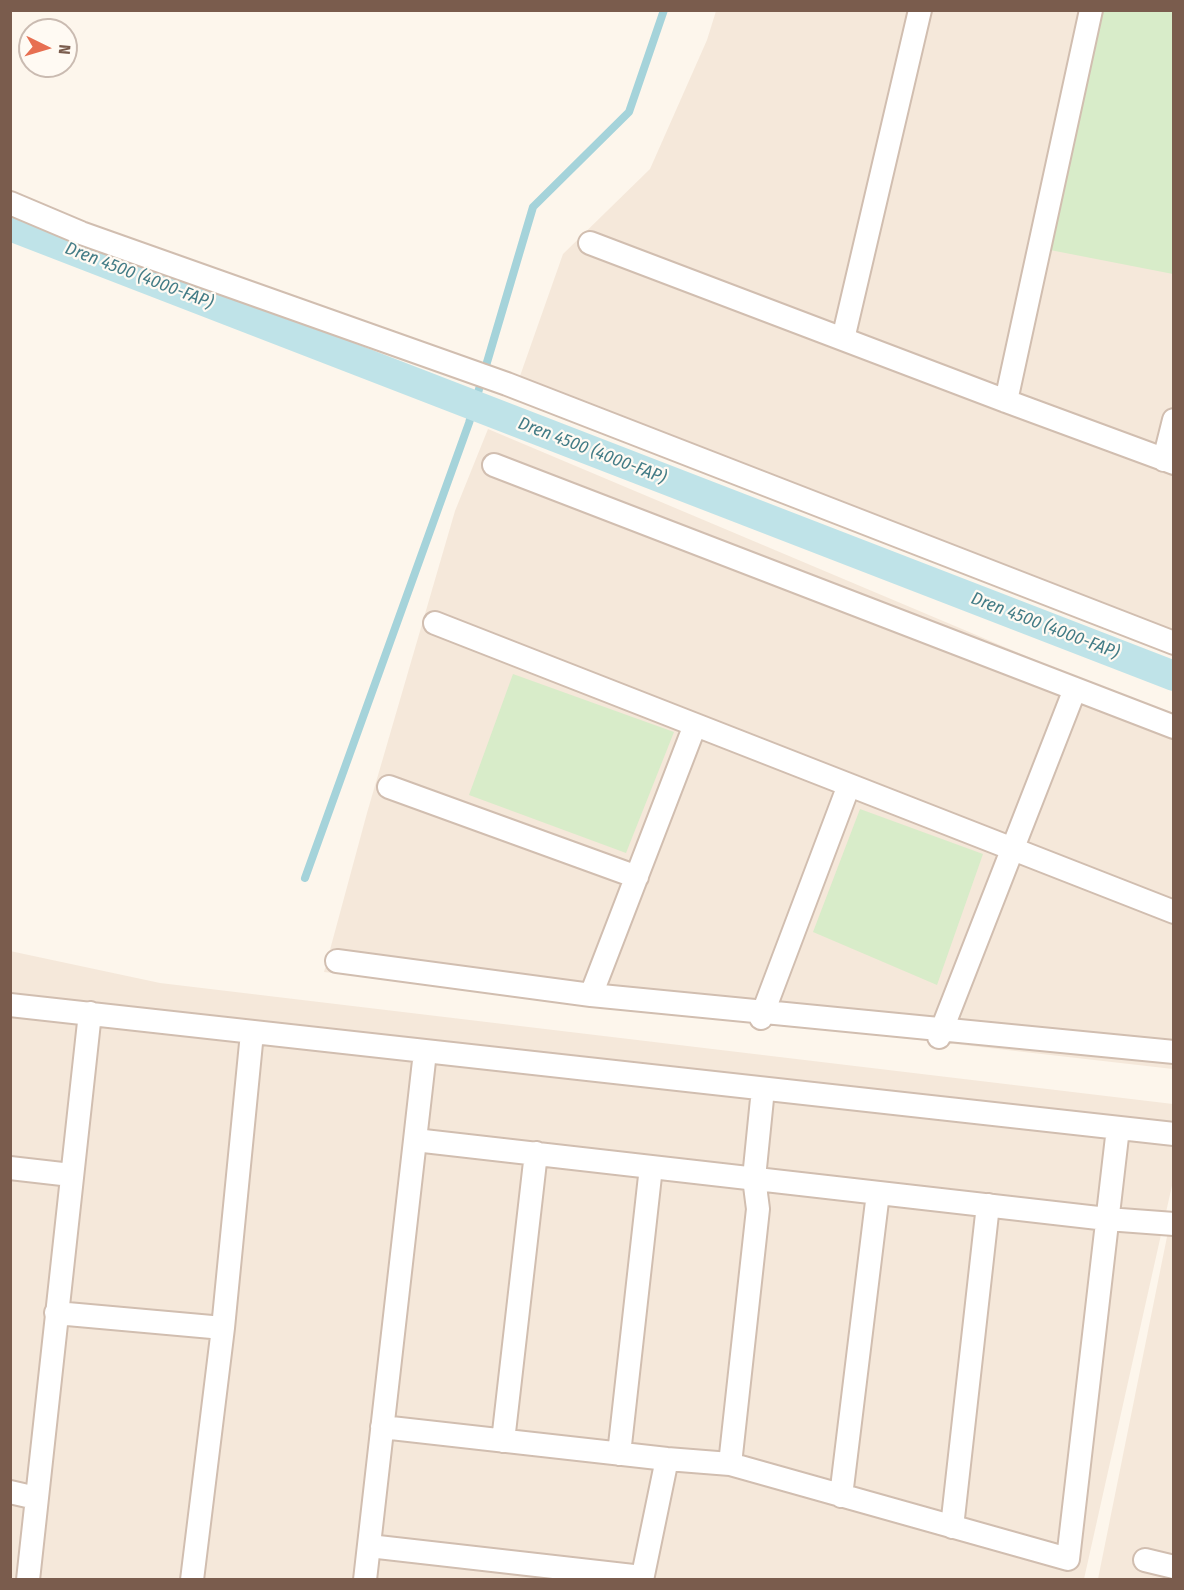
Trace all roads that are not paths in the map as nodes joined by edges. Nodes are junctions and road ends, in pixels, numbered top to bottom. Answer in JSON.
{"nodes":[{"id":1,"x":920,"y":10,"type":"edge"},
{"id":2,"x":1091,"y":10,"type":"edge"},
{"id":3,"x":10,"y":203,"type":"edge"},
{"id":4,"x":590,"y":243,"type":"dead end"},
{"id":5,"x":843,"y":339,"type":"junction"},
{"id":6,"x":1006,"y":402,"type":"junction"},
{"id":7,"x":1173,"y":420,"type":"edge"},
{"id":8,"x":1169,"y":461,"type":"edge"},
{"id":9,"x":494,"y":465,"type":"dead end"},
{"id":10,"x":435,"y":624,"type":"dead end"},
{"id":11,"x":1173,"y":643,"type":"edge"},
{"id":12,"x":1075,"y":689,"type":"junction"},
{"id":13,"x":695,"y":725,"type":"junction"},
{"id":14,"x":1173,"y":727,"type":"edge"},
{"id":15,"x":849,"y":785,"type":"junction"},
{"id":16,"x":389,"y":787,"type":"dead end"},
{"id":17,"x":1013,"y":849,"type":"junction"},
{"id":18,"x":637,"y":877,"type":"junction"},
{"id":19,"x":1173,"y":912,"type":"edge"},
{"id":20,"x":338,"y":961,"type":"dead end"},
{"id":21,"x":591,"y":995,"type":"junction"},
{"id":22,"x":10,"y":1005,"type":"edge"},
{"id":23,"x":90,"y":1013,"type":"junction"},
{"id":24,"x":762,"y":1015,"type":"junction"},
{"id":25,"x":252,"y":1033,"type":"junction"},
{"id":26,"x":941,"y":1033,"type":"junction"},
{"id":27,"x":425,"y":1052,"type":"junction"},
{"id":28,"x":1173,"y":1052,"type":"edge"},
{"id":29,"x":763,"y":1089,"type":"junction"},
{"id":30,"x":1118,"y":1128,"type":"junction"},
{"id":31,"x":1173,"y":1134,"type":"edge"},
{"id":32,"x":416,"y":1140,"type":"junction"},
{"id":33,"x":536,"y":1153,"type":"junction"},
{"id":34,"x":651,"y":1167,"type":"junction"},
{"id":35,"x":10,"y":1168,"type":"edge"},
{"id":36,"x":71,"y":1175,"type":"junction"},
{"id":37,"x":754,"y":1179,"type":"junction"},
{"id":38,"x":878,"y":1192,"type":"junction"},
{"id":39,"x":988,"y":1205,"type":"junction"},
{"id":40,"x":1107,"y":1219,"type":"junction"},
{"id":41,"x":1173,"y":1224,"type":"edge"},
{"id":42,"x":57,"y":1313,"type":"junction"},
{"id":43,"x":223,"y":1328,"type":"junction"},
{"id":44,"x":382,"y":1427,"type":"junction"},
{"id":45,"x":503,"y":1441,"type":"junction"},
{"id":46,"x":619,"y":1454,"type":"junction"},
{"id":47,"x":667,"y":1459,"type":"junction"},
{"id":48,"x":730,"y":1464,"type":"junction"},
{"id":49,"x":10,"y":1492,"type":"edge"},
{"id":50,"x":841,"y":1496,"type":"junction"},
{"id":51,"x":36,"y":1498,"type":"junction"},
{"id":52,"x":952,"y":1527,"type":"junction"},
{"id":53,"x":369,"y":1546,"type":"junction"},
{"id":54,"x":1145,"y":1560,"type":"dead end"},
{"id":55,"x":1173,"y":1567,"type":"edge"},
{"id":56,"x":642,"y":1578,"type":"edge"},
{"id":57,"x":28,"y":1580,"type":"edge"},
{"id":58,"x":192,"y":1580,"type":"edge"},
{"id":59,"x":365,"y":1580,"type":"edge"}],
"edges":[{"from":1,"to":5,"type":"street"},
{"from":2,"to":6,"type":"street"},
{"from":3,"to":11,"type":"street"},
{"from":4,"to":5,"type":"street"},
{"from":5,"to":6,"type":"street"},
{"from":6,"to":8,"type":"street"},
{"from":7,"to":8,"type":"street"},
{"from":9,"to":12,"type":"street"},
{"from":10,"to":13,"type":"street"},
{"from":12,"to":14,"type":"street"},
{"from":12,"to":17,"type":"street"},
{"from":13,"to":15,"type":"street"},
{"from":13,"to":18,"type":"street"},
{"from":15,"to":17,"type":"street"},
{"from":15,"to":24,"type":"street"},
{"from":16,"to":18,"type":"street"},
{"from":17,"to":19,"type":"street"},
{"from":17,"to":26,"type":"street"},
{"from":18,"to":21,"type":"street"},
{"from":20,"to":21,"type":"street"},
{"from":21,"to":24,"type":"street"},
{"from":22,"to":23,"type":"street"},
{"from":23,"to":25,"type":"street"},
{"from":23,"to":36,"type":"street"},
{"from":24,"to":26,"type":"street"},
{"from":25,"to":27,"type":"street"},
{"from":25,"to":43,"type":"street"},
{"from":26,"to":28,"type":"street"},
{"from":27,"to":29,"type":"street"},
{"from":27,"to":32,"type":"street"},
{"from":29,"to":30,"type":"street"},
{"from":29,"to":37,"type":"street"},
{"from":30,"to":31,"type":"street"},
{"from":30,"to":40,"type":"street"},
{"from":32,"to":33,"type":"street"},
{"from":32,"to":44,"type":"street"},
{"from":33,"to":34,"type":"street"},
{"from":33,"to":45,"type":"street"},
{"from":34,"to":37,"type":"street"},
{"from":34,"to":46,"type":"street"},
{"from":35,"to":36,"type":"street"},
{"from":36,"to":42,"type":"street"},
{"from":37,"to":38,"type":"street"},
{"from":37,"to":48,"type":"street"},
{"from":38,"to":39,"type":"street"},
{"from":38,"to":50,"type":"street"},
{"from":39,"to":40,"type":"street"},
{"from":39,"to":52,"type":"street"},
{"from":40,"to":41,"type":"street"},
{"from":40,"to":52,"type":"street"},
{"from":42,"to":43,"type":"street"},
{"from":42,"to":51,"type":"street"},
{"from":43,"to":58,"type":"street"},
{"from":44,"to":45,"type":"street"},
{"from":44,"to":53,"type":"street"},
{"from":45,"to":46,"type":"street"},
{"from":46,"to":47,"type":"street"},
{"from":47,"to":48,"type":"street"},
{"from":47,"to":56,"type":"street"},
{"from":48,"to":50,"type":"street"},
{"from":49,"to":51,"type":"street"},
{"from":50,"to":52,"type":"street"},
{"from":51,"to":57,"type":"street"},
{"from":53,"to":56,"type":"street"},
{"from":53,"to":59,"type":"street"},
{"from":54,"to":55,"type":"street"}]}
